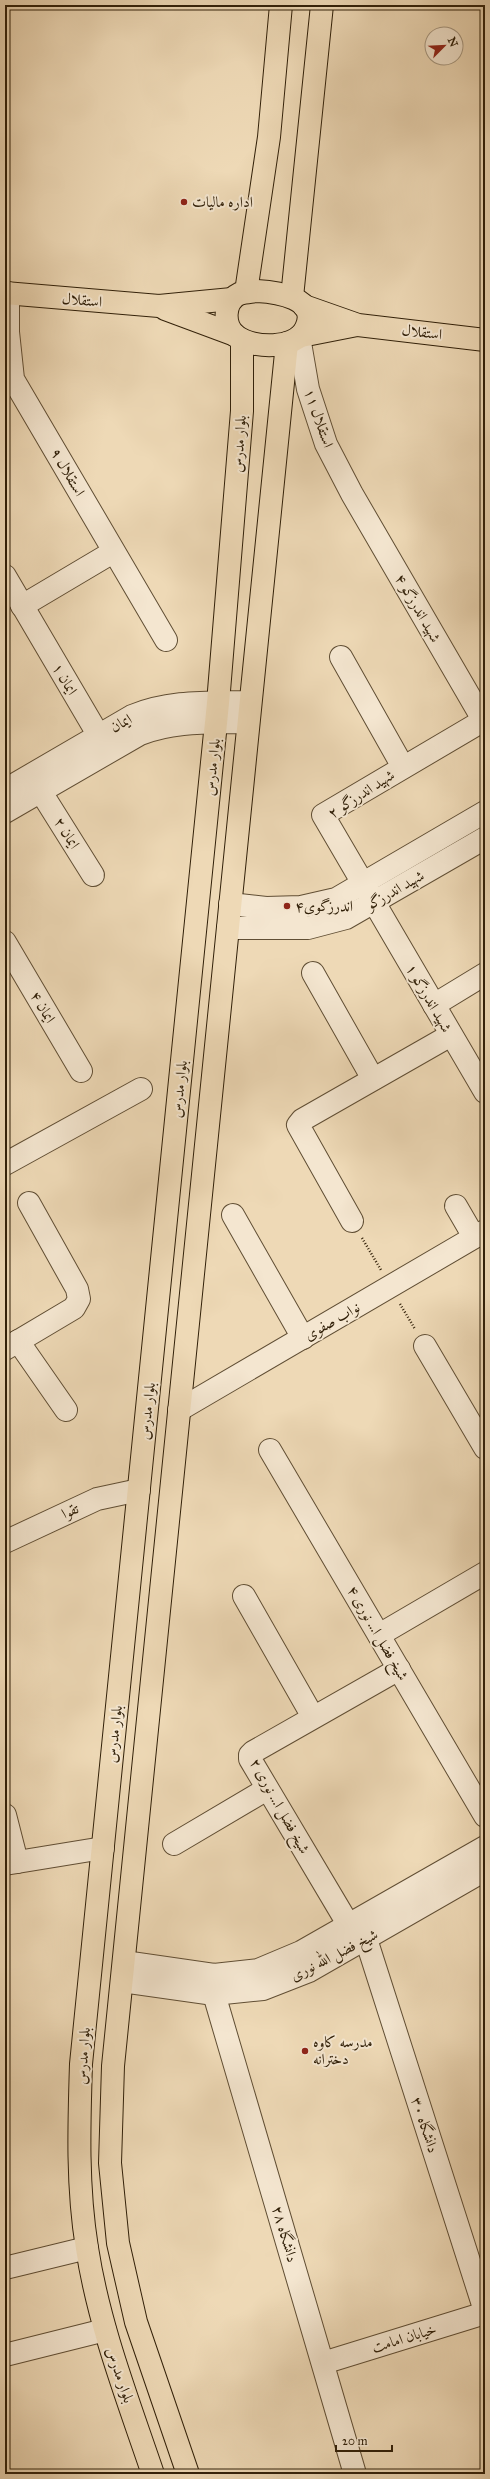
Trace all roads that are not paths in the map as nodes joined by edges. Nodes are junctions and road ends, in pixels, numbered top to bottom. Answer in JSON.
{"nodes":[{"id":1,"x":281,"y":5,"type":"edge"},
{"id":2,"x":322,"y":5,"type":"edge"},
{"id":3,"x":7,"y":293,"type":"edge"},
{"id":4,"x":239,"y":296,"type":"junction"},
{"id":5,"x":298,"y":302,"type":"junction"},
{"id":6,"x":159,"y":306,"type":"junction"},
{"id":7,"x":358,"y":325,"type":"junction"},
{"id":8,"x":238,"y":338,"type":"junction"},
{"id":9,"x":296,"y":339,"type":"junction"},
{"id":10,"x":485,"y":340,"type":"edge"},
{"id":11,"x":352,"y":494,"type":"joint"},
{"id":12,"x":113,"y":552,"type":"junction"},
{"id":13,"x":5,"y":576,"type":"edge"},
{"id":14,"x":22,"y":606,"type":"junction"},
{"id":15,"x":166,"y":640,"type":"dead end"},
{"id":16,"x":341,"y":657,"type":"dead end"},
{"id":17,"x":249,"y":712,"type":"junction"},
{"id":18,"x":217,"y":713,"type":"junction"},
{"id":19,"x":484,"y":722,"type":"edge"},
{"id":20,"x":104,"y":744,"type":"junction"},
{"id":21,"x":403,"y":767,"type":"junction"},
{"id":22,"x":5,"y":790,"type":"edge"},
{"id":23,"x":40,"y":792,"type":"junction"},
{"id":24,"x":5,"y":812,"type":"edge"},
{"id":25,"x":485,"y":812,"type":"edge"},
{"id":26,"x":485,"y":838,"type":"edge"},
{"id":27,"x":93,"y":875,"type":"dead end"},
{"id":28,"x":364,"y":885,"type":"junction"},
{"id":29,"x":374,"y":903,"type":"junction"},
{"id":30,"x":230,"y":904,"type":"junction"},
{"id":31,"x":228,"y":928,"type":"junction"},
{"id":32,"x":5,"y":942,"type":"edge"},
{"id":33,"x":313,"y":973,"type":"dead end"},
{"id":34,"x":485,"y":974,"type":"edge"},
{"id":35,"x":434,"y":1004,"type":"junction"},
{"id":36,"x":451,"y":1035,"type":"junction"},
{"id":37,"x":81,"y":1071,"type":"dead end"},
{"id":38,"x":373,"y":1079,"type":"junction"},
{"id":39,"x":141,"y":1089,"type":"dead end"},
{"id":40,"x":485,"y":1092,"type":"edge"},
{"id":41,"x":5,"y":1164,"type":"edge"},
{"id":42,"x":29,"y":1203,"type":"dead end"},
{"id":43,"x":456,"y":1206,"type":"dead end"},
{"id":44,"x":233,"y":1215,"type":"dead end"},
{"id":45,"x":352,"y":1220,"type":"dead end"},
{"id":46,"x":480,"y":1234,"type":"edge"},
{"id":47,"x":302,"y":1338,"type":"junction"},
{"id":48,"x":12,"y":1345,"type":"edge"},
{"id":49,"x":426,"y":1346,"type":"dead end"},
{"id":50,"x":66,"y":1410,"type":"dead end"},
{"id":51,"x":180,"y":1410,"type":"junction"},
{"id":52,"x":485,"y":1448,"type":"edge"},
{"id":53,"x":270,"y":1450,"type":"dead end"},
{"id":54,"x":139,"y":1490,"type":"junction"},
{"id":55,"x":8,"y":1534,"type":"edge"},
{"id":56,"x":485,"y":1573,"type":"edge"},
{"id":57,"x":244,"y":1596,"type":"dead end"},
{"id":58,"x":379,"y":1635,"type":"junction"},
{"id":59,"x":399,"y":1668,"type":"junction"},
{"id":60,"x":313,"y":1717,"type":"junction"},
{"id":61,"x":267,"y":1788,"type":"junction"},
{"id":62,"x":5,"y":1815,"type":"edge"},
{"id":63,"x":485,"y":1816,"type":"edge"},
{"id":64,"x":174,"y":1844,"type":"dead end"},
{"id":65,"x":485,"y":1847,"type":"edge"},
{"id":66,"x":103,"y":1848,"type":"junction"},
{"id":67,"x":11,"y":1863,"type":"edge"},
{"id":68,"x":485,"y":1870,"type":"edge"},
{"id":69,"x":348,"y":1924,"type":"junction"},
{"id":70,"x":366,"y":1939,"type":"junction"},
{"id":71,"x":123,"y":1972,"type":"junction"},
{"id":72,"x":214,"y":1994,"type":"junction"},
{"id":73,"x":86,"y":2248,"type":"junction"},
{"id":74,"x":5,"y":2268,"type":"edge"},
{"id":75,"x":485,"y":2312,"type":"edge"},
{"id":76,"x":105,"y":2330,"type":"junction"},
{"id":77,"x":5,"y":2355,"type":"edge"},
{"id":78,"x":323,"y":2363,"type":"junction"},
{"id":79,"x":153,"y":2474,"type":"edge"},
{"id":80,"x":188,"y":2474,"type":"edge"},
{"id":81,"x":355,"y":2474,"type":"edge"}],
"edges":[{"from":1,"to":4,"type":"main road"},
{"from":2,"to":5,"type":"main road"},
{"from":3,"to":6,"type":"main road","name":"استقلال"},
{"from":3,"to":12,"type":"street","name":"استقلال ۹"},
{"from":4,"to":5,"type":"main road"},
{"from":4,"to":6,"type":"main road","name":"استقلال"},
{"from":4,"to":8,"type":"main road"},
{"from":5,"to":7,"type":"main road","name":"استقلال"},
{"from":5,"to":9,"type":"main road"},
{"from":6,"to":8,"type":"main road","name":"استقلال"},
{"from":7,"to":9,"type":"main road","name":"استقلال"},
{"from":7,"to":10,"type":"main road","name":"استقلال"},
{"from":8,"to":9,"type":"main road"},
{"from":8,"to":18,"type":"main road","name":"بلوار مدرس"},
{"from":9,"to":11,"type":"street","name":"استقلال ۱۱"},
{"from":9,"to":17,"type":"main road","name":"بلوار مدرس"},
{"from":11,"to":19,"type":"street","name":"شهید اندرزگو ۴"},
{"from":12,"to":14,"type":"street"},
{"from":12,"to":15,"type":"street","name":"استقلال ۹"},
{"from":13,"to":14,"type":"street","name":"ایمان ۱"},
{"from":14,"to":20,"type":"street","name":"ایمان ۱"},
{"from":16,"to":21,"type":"street"},
{"from":17,"to":18,"type":"street","name":"ایمان"},
{"from":17,"to":30,"type":"main road","name":"بلوار مدرس"},
{"from":18,"to":20,"type":"street","name":"ایمان"},
{"from":18,"to":54,"type":"main road","name":"بلوار مدرس"},
{"from":19,"to":21,"type":"street","name":"شهید اندرزگو ۲"},
{"from":20,"to":22,"type":"street","name":"ایمان"},
{"from":20,"to":23,"type":"street","name":"ایمان"},
{"from":21,"to":28,"type":"street","name":"شهید اندرزگو ۲"},
{"from":23,"to":24,"type":"street","name":"ایمان"},
{"from":23,"to":27,"type":"street","name":"ایمان ۲"},
{"from":25,"to":28,"type":"street"},
{"from":26,"to":29,"type":"street","name":"شهید اندرزگو"},
{"from":28,"to":29,"type":"street","name":"شهید اندرزگو ۲"},
{"from":28,"to":30,"type":"street"},
{"from":29,"to":31,"type":"street","name":"شهید اندرزگو"},
{"from":29,"to":35,"type":"street","name":"شهید اندرزگو ۱"},
{"from":30,"to":31,"type":"main road","name":"بلوار مدرس"},
{"from":31,"to":51,"type":"main road","name":"بلوار مدرس"},
{"from":32,"to":37,"type":"street","name":"ایمان ۴"},
{"from":33,"to":38,"type":"street"},
{"from":34,"to":35,"type":"street"},
{"from":35,"to":36,"type":"street","name":"شهید اندرزگو ۱"},
{"from":36,"to":38,"type":"street"},
{"from":36,"to":40,"type":"street","name":"شهید اندرزگو ۱"},
{"from":38,"to":45,"type":"street"},
{"from":39,"to":41,"type":"street"},
{"from":42,"to":48,"type":"street"},
{"from":43,"to":46,"type":"street"},
{"from":44,"to":47,"type":"street"},
{"from":46,"to":47,"type":"street","name":"نواب صفوی"},
{"from":47,"to":51,"type":"street","name":"نواب صفوی"},
{"from":48,"to":50,"type":"street"},
{"from":49,"to":52,"type":"street"},
{"from":51,"to":71,"type":"main road","name":"بلوار مدرس"},
{"from":53,"to":58,"type":"street","name":"شیخ فضل ا... نوری ۴"},
{"from":54,"to":55,"type":"street","name":"تقوا"},
{"from":54,"to":66,"type":"main road","name":"بلوار مدرس"},
{"from":56,"to":58,"type":"street"},
{"from":57,"to":60,"type":"street"},
{"from":58,"to":59,"type":"street","name":"شیخ فضل ا... نوری ۴"},
{"from":59,"to":60,"type":"street","name":"شیخ فضل ا... نوری ۲"},
{"from":59,"to":63,"type":"street","name":"شیخ فضل ا... نوری ۴"},
{"from":60,"to":61,"type":"street","name":"شیخ فضل ا... نوری ۲"},
{"from":61,"to":64,"type":"street"},
{"from":61,"to":69,"type":"street","name":"شیخ فضل ا... نوری ۲"},
{"from":62,"to":67,"type":"street"},
{"from":65,"to":69,"type":"street","name":"شیخ فضل الله نوری"},
{"from":66,"to":67,"type":"street"},
{"from":66,"to":73,"type":"main road","name":"بلوار مدرس"},
{"from":68,"to":70,"type":"street","name":"شیخ فضل الله نوری"},
{"from":69,"to":70,"type":"street","name":"شیخ فضل ا... نوری ۲"},
{"from":69,"to":71,"type":"street","name":"شیخ فضل الله نوری"},
{"from":70,"to":72,"type":"street","name":"شیخ فضل الله نوری"},
{"from":70,"to":75,"type":"street","name":"دانشگاه ۳۰"},
{"from":71,"to":72,"type":"street","name":"شیخ فضل الله نوری"},
{"from":71,"to":80,"type":"main road","name":"بلوار مدرس"},
{"from":72,"to":78,"type":"street","name":"دانشگاه ۲۸"},
{"from":73,"to":74,"type":"street"},
{"from":73,"to":76,"type":"main road","name":"بلوار مدرس"},
{"from":75,"to":78,"type":"street","name":"خیابان امامت"},
{"from":76,"to":77,"type":"street"},
{"from":76,"to":79,"type":"main road","name":"بلوار مدرس"},
{"from":78,"to":81,"type":"street","name":"دانشگاه ۲۸"}]}
